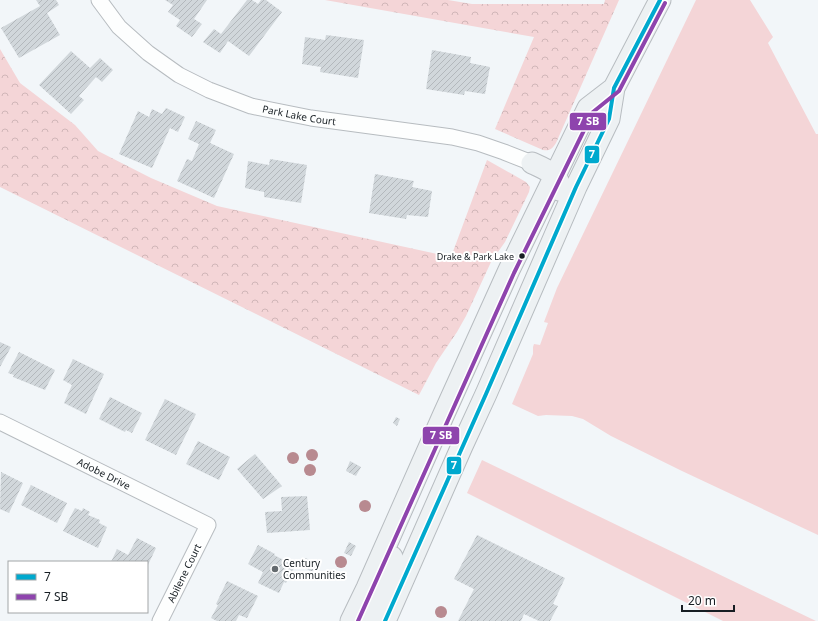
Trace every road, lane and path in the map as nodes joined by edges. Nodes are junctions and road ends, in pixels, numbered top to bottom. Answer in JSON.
{"nodes":[{"id":1,"x":99,"y":0,"type":"edge"},
{"id":2,"x":660,"y":0,"type":"edge"},
{"id":3,"x":614,"y":88,"type":"junction"},
{"id":4,"x":532,"y":163,"type":"joint"},
{"id":5,"x":555,"y":177,"type":"junction"},
{"id":6,"x":532,"y":291,"type":"junction"},
{"id":7,"x":0,"y":422,"type":"edge"},
{"id":8,"x":398,"y":519,"type":"junction"},
{"id":9,"x":208,"y":525,"type":"joint"},
{"id":10,"x":160,"y":621,"type":"edge"},
{"id":11,"x":351,"y":621,"type":"edge"},
{"id":12,"x":370,"y":621,"type":"edge"},
{"id":13,"x":385,"y":621,"type":"edge"}],
"edges":[{"from":1,"to":4,"type":"street","name":"Park Lake Court"},
{"from":2,"to":3,"type":"main road"},
{"from":3,"to":5,"type":"main road"},
{"from":3,"to":6,"type":"main road"},
{"from":4,"to":5,"type":"main road"},
{"from":5,"to":6,"type":"main road"},
{"from":5,"to":8,"type":"main road"},
{"from":6,"to":13,"type":"main road"},
{"from":7,"to":9,"type":"street","name":"Adobe Drive"},
{"from":8,"to":11,"type":"main road"},
{"from":8,"to":12,"type":"main road"},
{"from":9,"to":10,"type":"street","name":"Abilene Court"}]}
